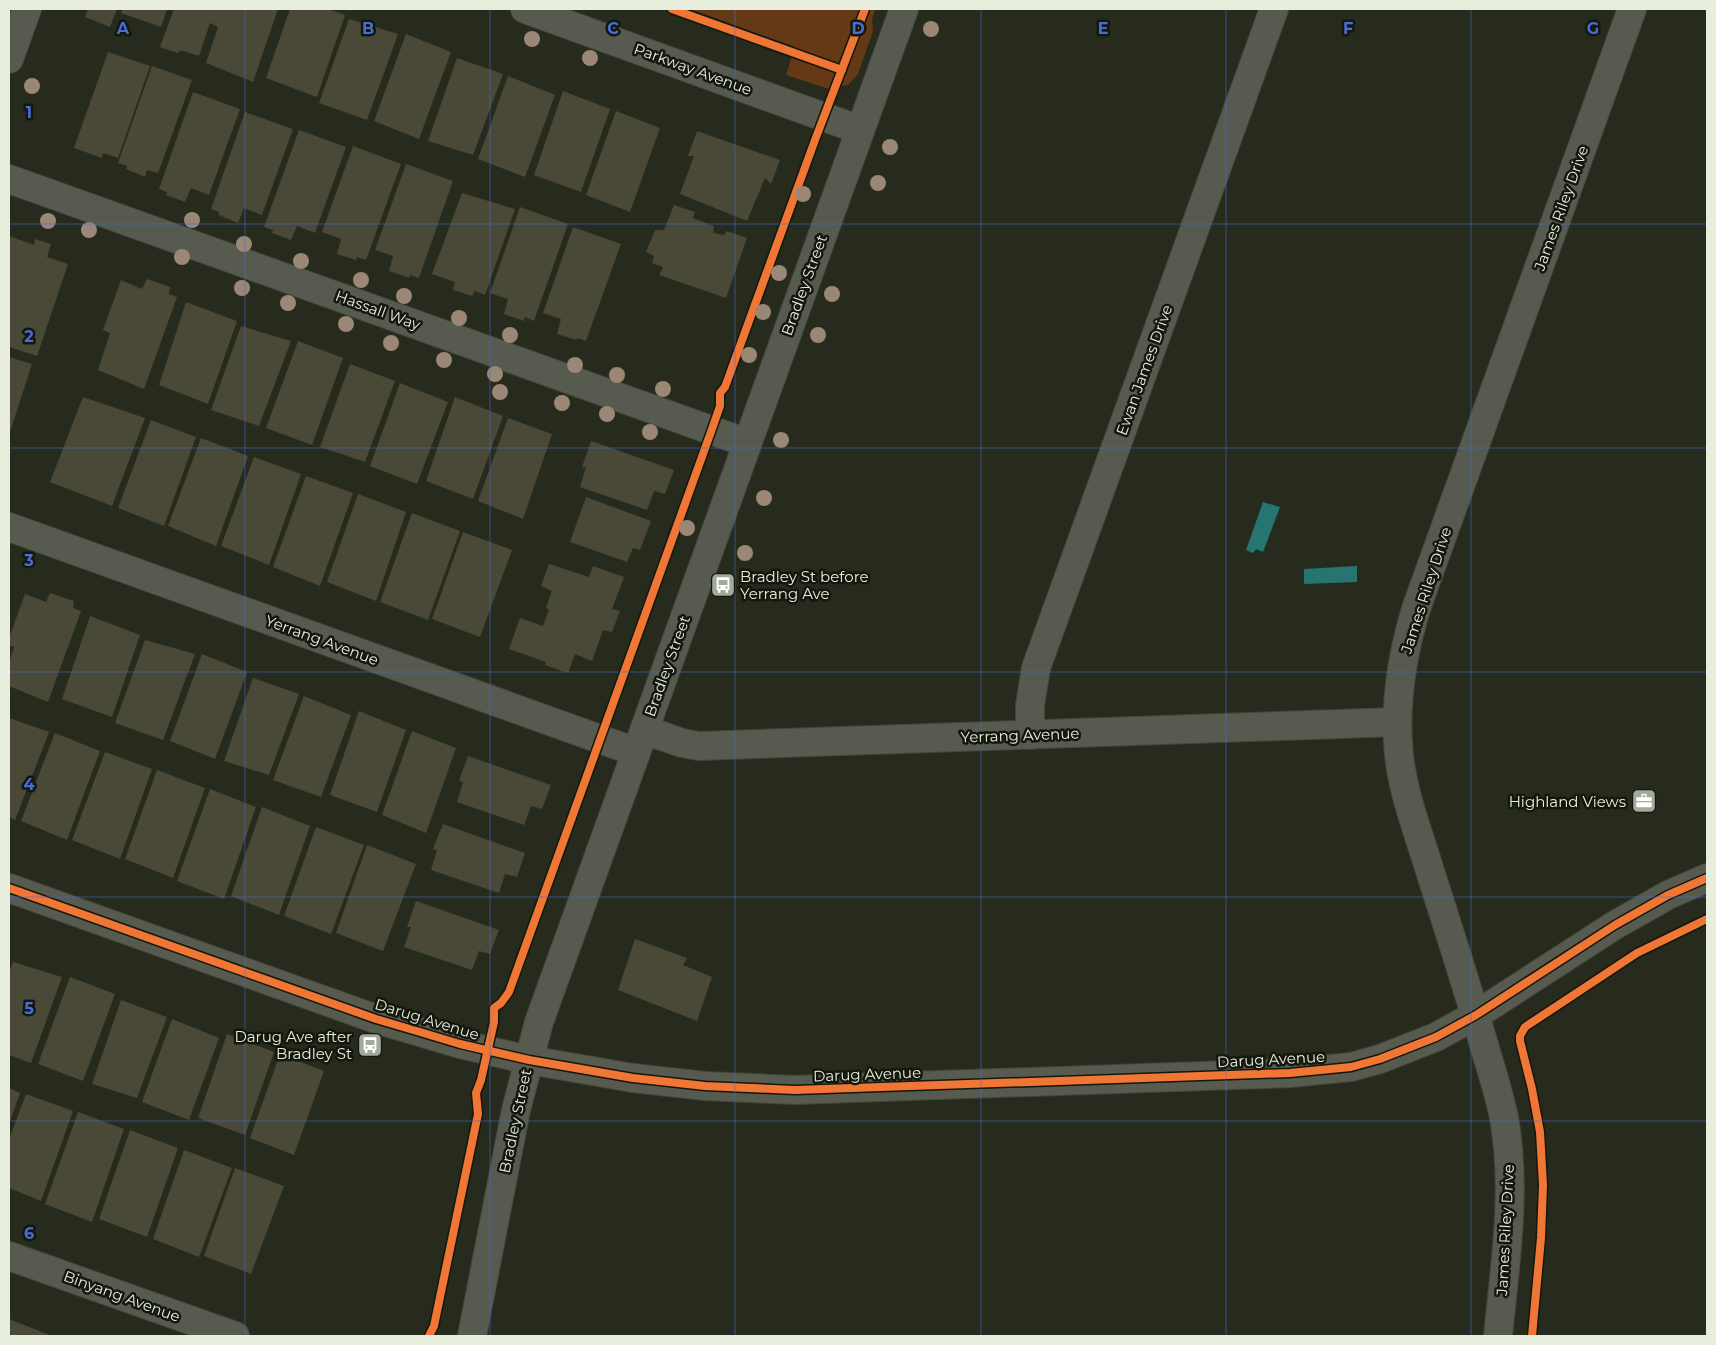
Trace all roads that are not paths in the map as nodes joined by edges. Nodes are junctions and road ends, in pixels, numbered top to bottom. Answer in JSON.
{"nodes":[{"id":1,"x":27,"y":9,"type":"edge"},
{"id":2,"x":525,"y":9,"type":"edge"},
{"id":3,"x":904,"y":9,"type":"edge"},
{"id":4,"x":1274,"y":9,"type":"edge"},
{"id":5,"x":1632,"y":9,"type":"edge"},
{"id":6,"x":9,"y":59,"type":"edge"},
{"id":7,"x":860,"y":130,"type":"junction"},
{"id":8,"x":9,"y":179,"type":"edge"},
{"id":9,"x":747,"y":442,"type":"junction"},
{"id":10,"x":9,"y":527,"type":"edge"},
{"id":11,"x":1398,"y":722,"type":"junction"},
{"id":12,"x":1030,"y":735,"type":"junction"},
{"id":13,"x":640,"y":741,"type":"junction"},
{"id":14,"x":1707,"y":878,"type":"edge"},
{"id":15,"x":9,"y":888,"type":"edge"},
{"id":16,"x":1476,"y":1015,"type":"junction"},
{"id":17,"x":529,"y":1060,"type":"junction"},
{"id":18,"x":9,"y":1256,"type":"edge"},
{"id":19,"x":235,"y":1336,"type":"edge"},
{"id":20,"x":472,"y":1336,"type":"edge"},
{"id":21,"x":1498,"y":1336,"type":"edge"}],
"edges":[{"from":1,"to":6,"type":"street"},
{"from":2,"to":7,"type":"street","name":"Parkway Avenue"},
{"from":3,"to":7,"type":"street","name":"Bradley Street"},
{"from":4,"to":12,"type":"street","name":"Ewan James Drive"},
{"from":5,"to":11,"type":"street","name":"James Riley Drive"},
{"from":7,"to":9,"type":"street","name":"Bradley Street"},
{"from":8,"to":9,"type":"street","name":"Hassall Way"},
{"from":9,"to":13,"type":"street","name":"Bradley Street"},
{"from":10,"to":13,"type":"street","name":"Yerrang Avenue"},
{"from":11,"to":12,"type":"street","name":"Yerrang Avenue"},
{"from":11,"to":16,"type":"street","name":"James Riley Drive"},
{"from":12,"to":13,"type":"street","name":"Yerrang Avenue"},
{"from":13,"to":17,"type":"street","name":"Bradley Street"},
{"from":14,"to":16,"type":"street","name":"Darug Avenue"},
{"from":15,"to":17,"type":"street","name":"Darug Avenue"},
{"from":16,"to":17,"type":"street","name":"Darug Avenue"},
{"from":16,"to":21,"type":"street","name":"James Riley Drive"},
{"from":17,"to":20,"type":"street","name":"Bradley Street"},
{"from":18,"to":19,"type":"street","name":"Binyang Avenue"}]}
